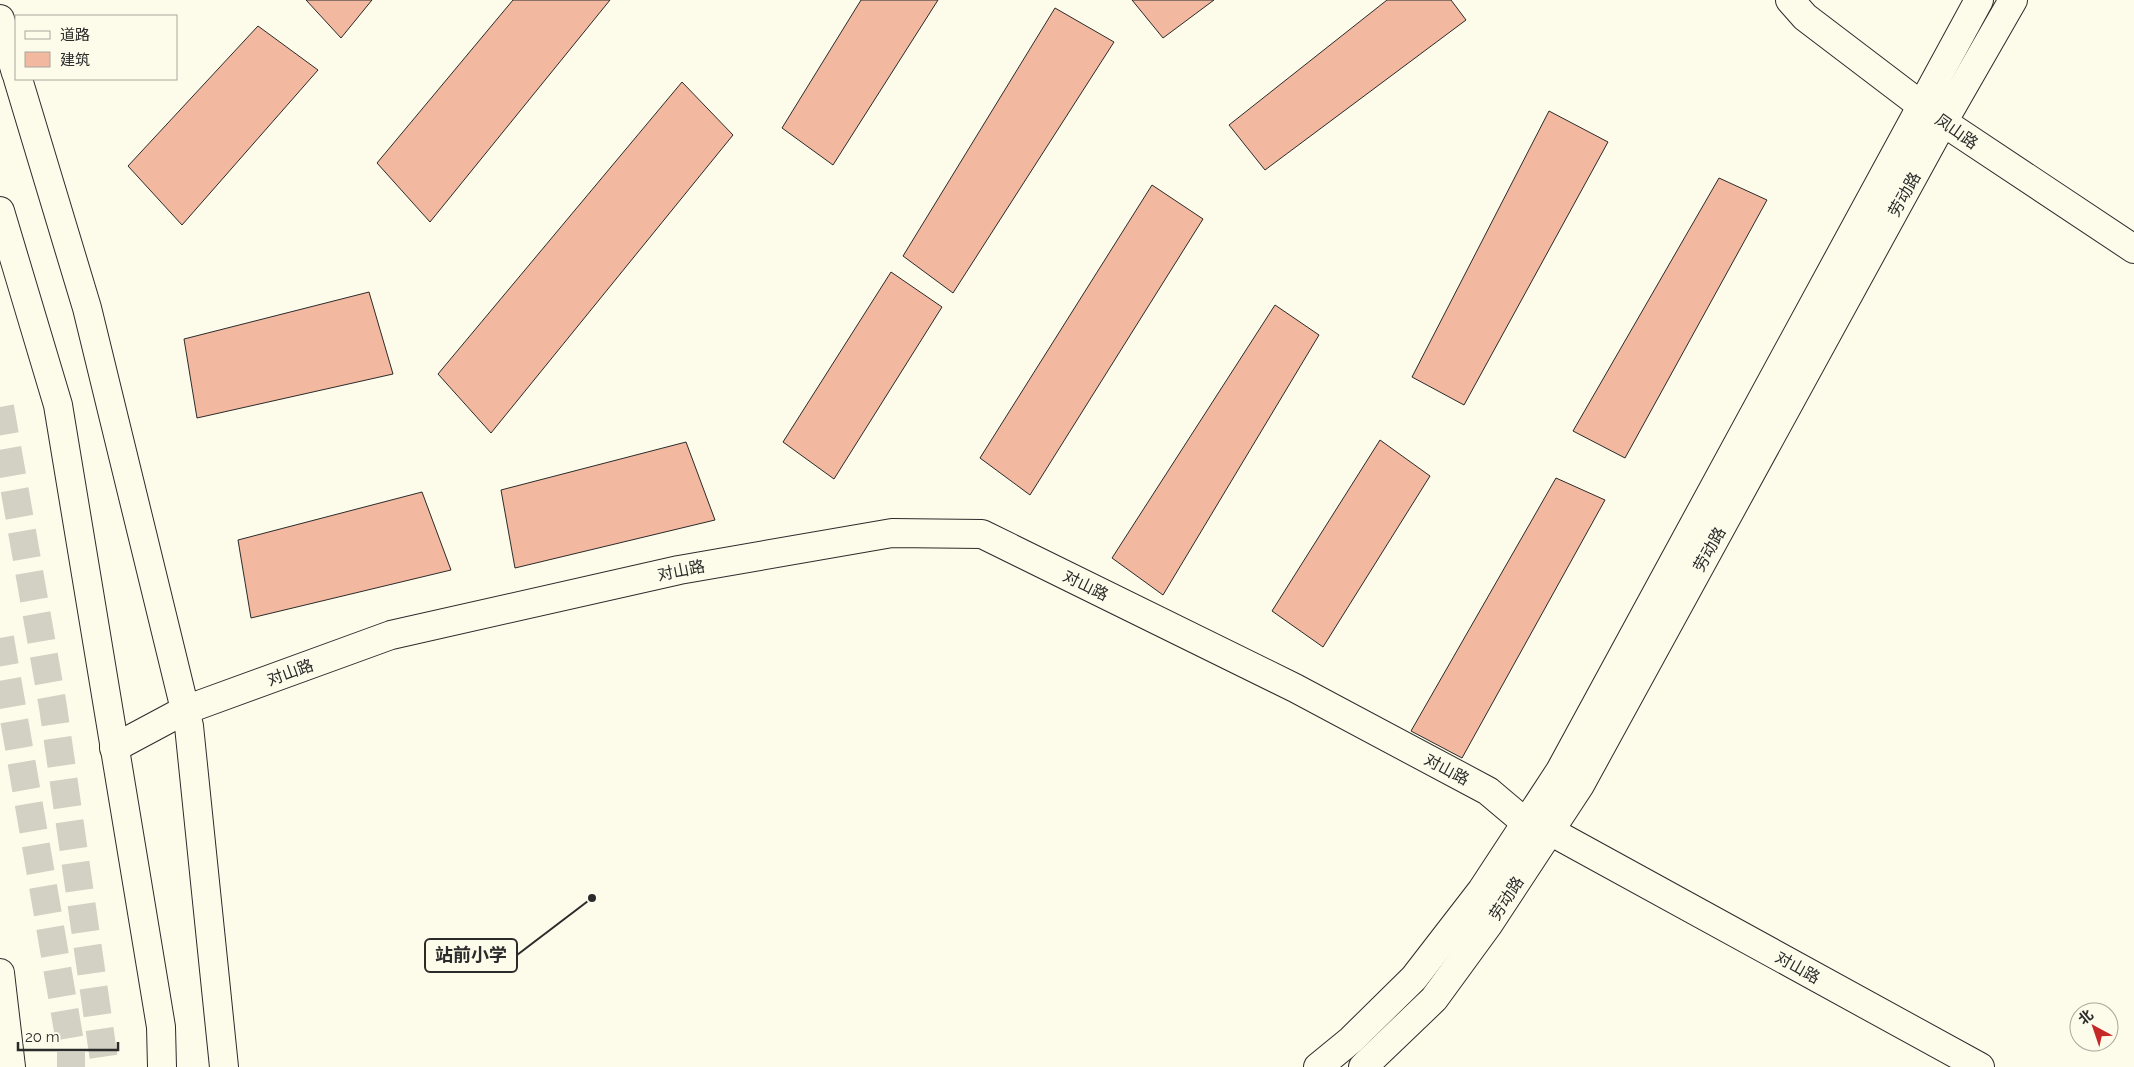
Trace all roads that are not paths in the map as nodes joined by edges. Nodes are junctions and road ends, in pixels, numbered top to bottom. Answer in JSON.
{"nodes":[{"id":1,"x":1790,"y":0,"type":"edge"},
{"id":2,"x":1980,"y":0,"type":"edge"},
{"id":3,"x":2013,"y":0,"type":"edge"},
{"id":4,"x":0,"y":19,"type":"edge"},
{"id":5,"x":15,"y":70,"type":"edge"},
{"id":6,"x":18,"y":80,"type":"edge"},
{"id":7,"x":1922,"y":106,"type":"junction"},
{"id":8,"x":1943,"y":122,"type":"junction"},
{"id":9,"x":0,"y":211,"type":"edge"},
{"id":10,"x":2134,"y":249,"type":"edge"},
{"id":11,"x":185,"y":710,"type":"junction"},
{"id":12,"x":114,"y":748,"type":"junction"},
{"id":13,"x":1538,"y":827,"type":"junction"},
{"id":14,"x":0,"y":973,"type":"edge"},
{"id":15,"x":11,"y":1067,"type":"edge"},
{"id":16,"x":162,"y":1067,"type":"edge"},
{"id":17,"x":224,"y":1067,"type":"edge"},
{"id":18,"x":1318,"y":1067,"type":"edge"},
{"id":19,"x":1363,"y":1067,"type":"edge"},
{"id":20,"x":1980,"y":1067,"type":"edge"}],
"edges":[{"from":1,"to":7,"type":"main road","name":"凤山路"},
{"from":2,"to":7,"type":"main road"},
{"from":3,"to":8,"type":"main road","name":"劳动路"},
{"from":4,"to":5,"type":"main road"},
{"from":6,"to":11,"type":"main road"},
{"from":7,"to":8,"type":"main road","name":"凤山路"},
{"from":7,"to":13,"type":"main road"},
{"from":8,"to":10,"type":"main road","name":"凤山路"},
{"from":8,"to":13,"type":"main road","name":"劳动路"},
{"from":9,"to":12,"type":"main road"},
{"from":11,"to":12,"type":"main road","name":"对山路"},
{"from":11,"to":13,"type":"main road","name":"对山路"},
{"from":11,"to":17,"type":"main road"},
{"from":12,"to":16,"type":"main road"},
{"from":13,"to":18,"type":"main road"},
{"from":13,"to":19,"type":"main road","name":"劳动路"},
{"from":13,"to":20,"type":"main road","name":"对山路"},
{"from":14,"to":15,"type":"main road"}]}
